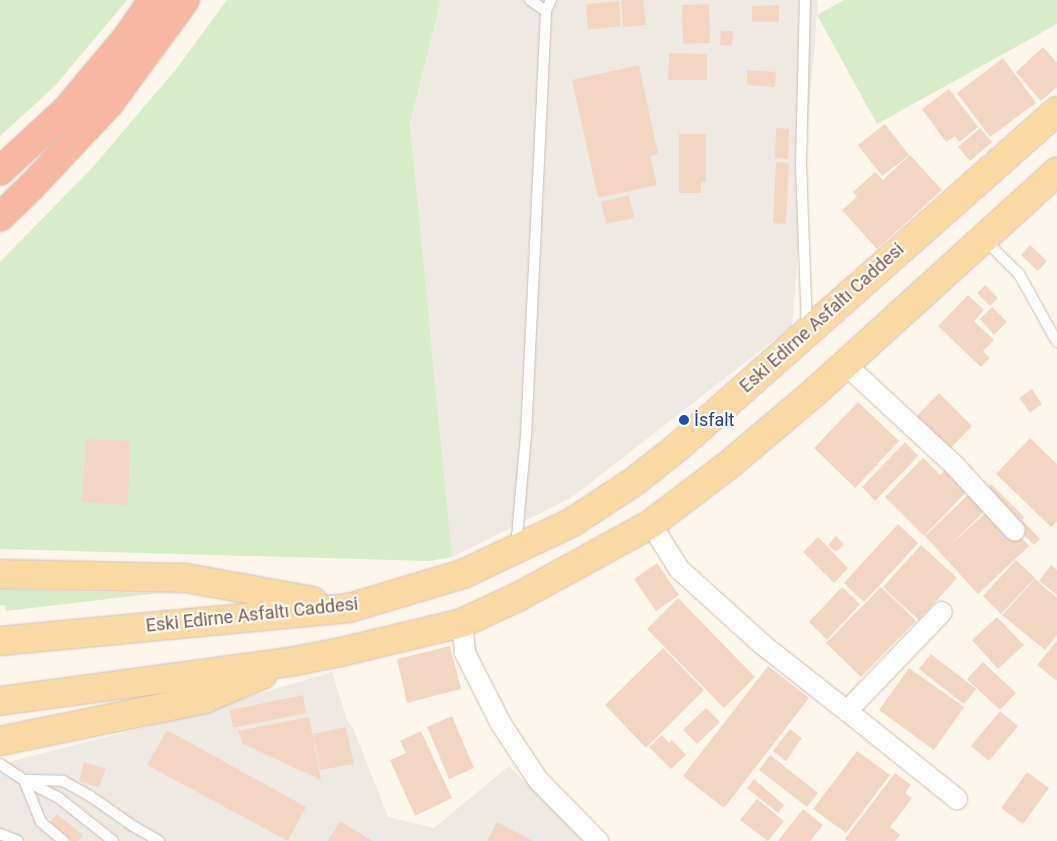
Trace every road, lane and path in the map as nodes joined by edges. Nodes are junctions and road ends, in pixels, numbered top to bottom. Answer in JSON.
{"nodes":[{"id":1,"x":154,"y":0,"type":"edge"},
{"id":2,"x":185,"y":0,"type":"edge"},
{"id":3,"x":530,"y":0,"type":"edge"},
{"id":4,"x":551,"y":0,"type":"edge"},
{"id":5,"x":805,"y":0,"type":"edge"},
{"id":6,"x":546,"y":11,"type":"junction"},
{"id":7,"x":1057,"y":111,"type":"edge"},
{"id":8,"x":0,"y":171,"type":"edge"},
{"id":9,"x":1057,"y":172,"type":"edge"},
{"id":10,"x":0,"y":216,"type":"edge"},
{"id":11,"x":983,"y":238,"type":"junction"},
{"id":12,"x":807,"y":330,"type":"junction"},
{"id":13,"x":1057,"y":342,"type":"edge"},
{"id":14,"x":845,"y":364,"type":"junction"},
{"id":15,"x":651,"y":524,"type":"junction"},
{"id":16,"x":1015,"y":531,"type":"dead end"},
{"id":17,"x":515,"y":550,"type":"junction"},
{"id":18,"x":0,"y":574,"type":"edge"},
{"id":19,"x":349,"y":608,"type":"junction"},
{"id":20,"x":942,"y":612,"type":"dead end"},
{"id":21,"x":462,"y":623,"type":"junction"},
{"id":22,"x":0,"y":641,"type":"edge"},
{"id":23,"x":295,"y":661,"type":"junction"},
{"id":24,"x":0,"y":701,"type":"edge"},
{"id":25,"x":846,"y":711,"type":"junction"},
{"id":26,"x":0,"y":741,"type":"edge"},
{"id":27,"x":0,"y":764,"type":"edge"},
{"id":28,"x":24,"y":780,"type":"junction"},
{"id":29,"x":957,"y":799,"type":"dead end"},
{"id":30,"x":0,"y":834,"type":"edge"},
{"id":31,"x":18,"y":841,"type":"edge"},
{"id":32,"x":64,"y":841,"type":"edge"},
{"id":33,"x":113,"y":841,"type":"edge"},
{"id":34,"x":159,"y":841,"type":"edge"},
{"id":35,"x":598,"y":841,"type":"edge"}],
"edges":[{"from":1,"to":8,"type":"highway"},
{"from":2,"to":10,"type":"highway"},
{"from":3,"to":6,"type":"lane"},
{"from":4,"to":6,"type":"lane"},
{"from":5,"to":12,"type":"lane"},
{"from":6,"to":17,"type":"lane"},
{"from":7,"to":12,"type":"main road","name":"Eski Edirne Asfaltı Caddesi"},
{"from":9,"to":11,"type":"main road"},
{"from":11,"to":13,"type":"lane"},
{"from":11,"to":14,"type":"main road"},
{"from":12,"to":17,"type":"main road","name":"Eski Edirne Asfaltı Caddesi"},
{"from":14,"to":15,"type":"main road"},
{"from":14,"to":16,"type":"street"},
{"from":15,"to":21,"type":"main road"},
{"from":15,"to":25,"type":"street"},
{"from":17,"to":19,"type":"main road","name":"Eski Edirne Asfaltı Caddesi"},
{"from":18,"to":19,"type":"main road"},
{"from":19,"to":22,"type":"main road","name":"Eski Edirne Asfaltı Caddesi"},
{"from":20,"to":25,"type":"street"},
{"from":21,"to":23,"type":"main road"},
{"from":21,"to":35,"type":"street"},
{"from":23,"to":24,"type":"main road"},
{"from":23,"to":26,"type":"main road"},
{"from":25,"to":29,"type":"street"},
{"from":27,"to":28,"type":"lane"},
{"from":28,"to":32,"type":"lane"},
{"from":28,"to":33,"type":"lane"},
{"from":28,"to":34,"type":"lane"},
{"from":30,"to":31,"type":"lane"}]}
